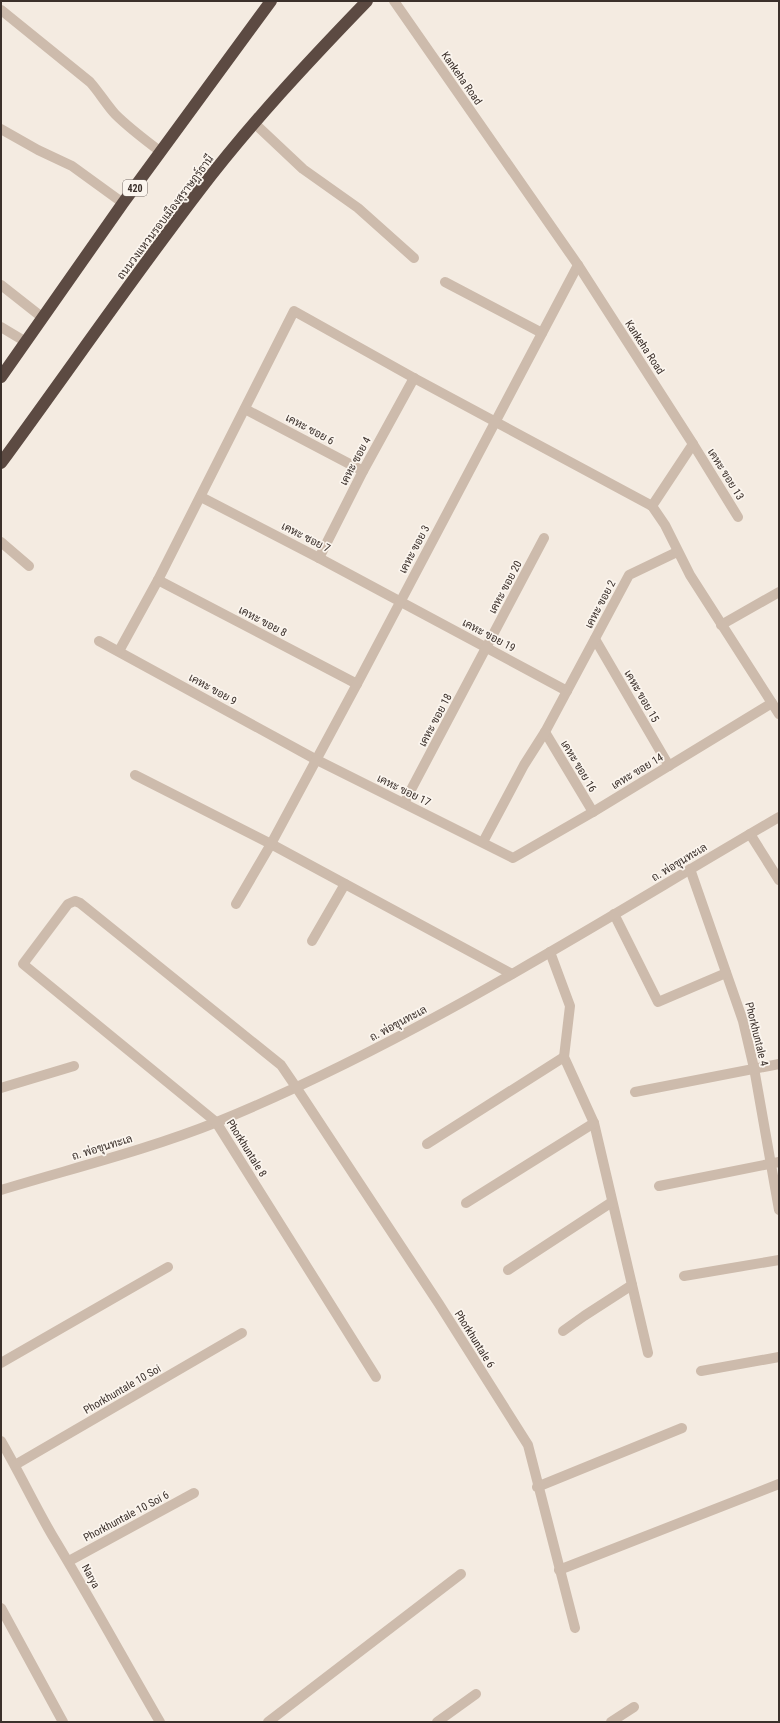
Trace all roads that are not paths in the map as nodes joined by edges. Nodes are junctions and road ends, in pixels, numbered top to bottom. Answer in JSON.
{"nodes":[{"id":1,"x":368,"y":1,"type":"edge"},
{"id":2,"x":394,"y":1,"type":"edge"},
{"id":3,"x":269,"y":2,"type":"edge"},
{"id":4,"x":1,"y":10,"type":"edge"},
{"id":5,"x":254,"y":123,"type":"junction"},
{"id":6,"x":1,"y":129,"type":"edge"},
{"id":7,"x":161,"y":152,"type":"junction"},
{"id":8,"x":124,"y":203,"type":"junction"},
{"id":9,"x":414,"y":258,"type":"dead end"},
{"id":10,"x":578,"y":265,"type":"junction"},
{"id":11,"x":445,"y":282,"type":"dead end"},
{"id":12,"x":1,"y":285,"type":"edge"},
{"id":13,"x":43,"y":318,"type":"junction"},
{"id":14,"x":1,"y":327,"type":"edge"},
{"id":15,"x":542,"y":333,"type":"junction"},
{"id":16,"x":26,"y":342,"type":"junction"},
{"id":17,"x":1,"y":377,"type":"edge"},
{"id":18,"x":414,"y":378,"type":"junction"},
{"id":19,"x":245,"y":409,"type":"junction"},
{"id":20,"x":495,"y":421,"type":"junction"},
{"id":21,"x":693,"y":444,"type":"junction"},
{"id":22,"x":1,"y":463,"type":"edge"},
{"id":23,"x":363,"y":471,"type":"junction"},
{"id":24,"x":201,"y":497,"type":"junction"},
{"id":25,"x":652,"y":506,"type":"junction"},
{"id":26,"x":738,"y":517,"type":"dead end"},
{"id":27,"x":544,"y":538,"type":"dead end"},
{"id":28,"x":1,"y":542,"type":"edge"},
{"id":29,"x":677,"y":552,"type":"junction"},
{"id":30,"x":319,"y":558,"type":"junction"},
{"id":31,"x":29,"y":566,"type":"dead end"},
{"id":32,"x":158,"y":580,"type":"junction"},
{"id":33,"x":779,"y":592,"type":"edge"},
{"id":34,"x":400,"y":601,"type":"junction"},
{"id":35,"x":721,"y":624,"type":"junction"},
{"id":36,"x":595,"y":639,"type":"junction"},
{"id":37,"x":99,"y":641,"type":"dead end"},
{"id":38,"x":486,"y":648,"type":"junction"},
{"id":39,"x":119,"y":652,"type":"junction"},
{"id":40,"x":356,"y":684,"type":"junction"},
{"id":41,"x":567,"y":691,"type":"junction"},
{"id":42,"x":772,"y":703,"type":"junction"},
{"id":43,"x":779,"y":713,"type":"edge"},
{"id":44,"x":545,"y":732,"type":"junction"},
{"id":45,"x":315,"y":759,"type":"junction"},
{"id":46,"x":669,"y":766,"type":"junction"},
{"id":47,"x":135,"y":775,"type":"dead end"},
{"id":48,"x":404,"y":803,"type":"junction"},
{"id":49,"x":593,"y":812,"type":"junction"},
{"id":50,"x":779,"y":817,"type":"edge"},
{"id":51,"x":750,"y":834,"type":"junction"},
{"id":52,"x":483,"y":842,"type":"junction"},
{"id":53,"x":271,"y":844,"type":"junction"},
{"id":54,"x":513,"y":858,"type":"joint"},
{"id":55,"x":690,"y":869,"type":"junction"},
{"id":56,"x":779,"y":880,"type":"edge"},
{"id":57,"x":345,"y":884,"type":"junction"},
{"id":58,"x":236,"y":904,"type":"dead end"},
{"id":59,"x":614,"y":914,"type":"junction"},
{"id":60,"x":312,"y":941,"type":"dead end"},
{"id":61,"x":550,"y":952,"type":"junction"},
{"id":62,"x":23,"y":964,"type":"joint"},
{"id":63,"x":726,"y":972,"type":"junction"},
{"id":64,"x":512,"y":974,"type":"junction"},
{"id":65,"x":564,"y":1057,"type":"junction"},
{"id":66,"x":779,"y":1064,"type":"edge"},
{"id":67,"x":74,"y":1066,"type":"dead end"},
{"id":68,"x":754,"y":1068,"type":"junction"},
{"id":69,"x":296,"y":1087,"type":"junction"},
{"id":70,"x":1,"y":1088,"type":"edge"},
{"id":71,"x":635,"y":1092,"type":"dead end"},
{"id":72,"x":216,"y":1122,"type":"junction"},
{"id":73,"x":594,"y":1123,"type":"junction"},
{"id":74,"x":428,"y":1144,"type":"dead end"},
{"id":75,"x":775,"y":1163,"type":"edge"},
{"id":76,"x":659,"y":1186,"type":"dead end"},
{"id":77,"x":1,"y":1190,"type":"edge"},
{"id":78,"x":612,"y":1202,"type":"junction"},
{"id":79,"x":466,"y":1203,"type":"dead end"},
{"id":80,"x":779,"y":1210,"type":"edge"},
{"id":81,"x":779,"y":1260,"type":"edge"},
{"id":82,"x":168,"y":1267,"type":"dead end"},
{"id":83,"x":508,"y":1270,"type":"dead end"},
{"id":84,"x":684,"y":1276,"type":"dead end"},
{"id":85,"x":632,"y":1285,"type":"junction"},
{"id":86,"x":562,"y":1331,"type":"dead end"},
{"id":87,"x":242,"y":1333,"type":"dead end"},
{"id":88,"x":648,"y":1353,"type":"dead end"},
{"id":89,"x":779,"y":1357,"type":"edge"},
{"id":90,"x":1,"y":1363,"type":"edge"},
{"id":91,"x":701,"y":1371,"type":"dead end"},
{"id":92,"x":376,"y":1377,"type":"dead end"},
{"id":93,"x":682,"y":1428,"type":"dead end"},
{"id":94,"x":1,"y":1441,"type":"edge"},
{"id":95,"x":15,"y":1465,"type":"junction"},
{"id":96,"x":779,"y":1484,"type":"edge"},
{"id":97,"x":537,"y":1487,"type":"junction"},
{"id":98,"x":194,"y":1493,"type":"dead end"},
{"id":99,"x":69,"y":1561,"type":"junction"},
{"id":100,"x":559,"y":1570,"type":"junction"},
{"id":101,"x":461,"y":1574,"type":"dead end"},
{"id":102,"x":1,"y":1608,"type":"edge"},
{"id":103,"x":575,"y":1628,"type":"dead end"},
{"id":104,"x":476,"y":1694,"type":"dead end"},
{"id":105,"x":634,"y":1707,"type":"dead end"},
{"id":106,"x":63,"y":1722,"type":"edge"},
{"id":107,"x":160,"y":1722,"type":"edge"},
{"id":108,"x":268,"y":1722,"type":"edge"},
{"id":109,"x":437,"y":1722,"type":"edge"},
{"id":110,"x":611,"y":1722,"type":"edge"}],
"edges":[{"from":1,"to":5,"type":"highway","name":"ถนนวงแหวนรอบเมืองสุราษฎร์ธานี"},
{"from":2,"to":10,"type":"street","name":"Kankeha Road"},
{"from":3,"to":7,"type":"highway","number":"420"},
{"from":4,"to":7,"type":"street"},
{"from":5,"to":9,"type":"street"},
{"from":5,"to":22,"type":"highway","name":"ถนนวงแหวนรอบเมืองสุราษฎร์ธานี"},
{"from":6,"to":8,"type":"street"},
{"from":7,"to":8,"type":"highway","number":"420"},
{"from":8,"to":13,"type":"highway","number":"420"},
{"from":10,"to":15,"type":"street","name":"เคหะ ขอย 3"},
{"from":10,"to":21,"type":"street","name":"Kankeha Road"},
{"from":11,"to":15,"type":"street"},
{"from":12,"to":13,"type":"street"},
{"from":13,"to":16,"type":"highway","number":"420"},
{"from":14,"to":16,"type":"street"},
{"from":15,"to":20,"type":"street","name":"เคหะ ขอย 3"},
{"from":16,"to":17,"type":"highway","number":"420"},
{"from":18,"to":19,"type":"street"},
{"from":18,"to":20,"type":"street"},
{"from":18,"to":23,"type":"street","name":"เคหะ ซอย 4"},
{"from":19,"to":23,"type":"street","name":"เคหะ ซอย 6"},
{"from":19,"to":24,"type":"street"},
{"from":20,"to":25,"type":"street"},
{"from":20,"to":34,"type":"street","name":"เคหะ ขอย 3"},
{"from":21,"to":25,"type":"street"},
{"from":21,"to":26,"type":"street","name":"เคหะ ขอย 13"},
{"from":23,"to":30,"type":"street","name":"เคหะ ซอย 4"},
{"from":24,"to":30,"type":"street","name":"เคหะ ซอย 7"},
{"from":24,"to":32,"type":"street"},
{"from":25,"to":29,"type":"street"},
{"from":27,"to":38,"type":"street","name":"เคหะ ขอย 20"},
{"from":28,"to":31,"type":"street"},
{"from":29,"to":35,"type":"street"},
{"from":29,"to":36,"type":"street","name":"เคหะ ขอย 2"},
{"from":30,"to":34,"type":"street","name":"เคหะ ซอย 7"},
{"from":32,"to":39,"type":"street"},
{"from":32,"to":40,"type":"street","name":"เคหะ ขอย 8"},
{"from":33,"to":35,"type":"street"},
{"from":34,"to":38,"type":"street","name":"เคหะ ขอย 19"},
{"from":34,"to":40,"type":"street","name":"เคหะ ขอย 3"},
{"from":35,"to":42,"type":"street"},
{"from":36,"to":41,"type":"street","name":"เคหะ ขอย 2"},
{"from":36,"to":46,"type":"street","name":"เคหะ ขอย 15"},
{"from":37,"to":39,"type":"street","name":"เคหะ ขอย 9"},
{"from":38,"to":41,"type":"street","name":"เคหะ ขอย 19"},
{"from":38,"to":48,"type":"street","name":"เคหะ ขอย 18"},
{"from":39,"to":45,"type":"street","name":"เคหะ ขอย 9"},
{"from":40,"to":45,"type":"street","name":"เคหะ ขอย 3"},
{"from":41,"to":44,"type":"street"},
{"from":42,"to":43,"type":"street"},
{"from":42,"to":46,"type":"street","name":"เคหะ ขอย 14"},
{"from":44,"to":49,"type":"street","name":"เคหะ ขอย 16"},
{"from":44,"to":52,"type":"street"},
{"from":45,"to":48,"type":"street","name":"เคหะ ขอย 17"},
{"from":45,"to":53,"type":"street","name":"เคหะ ขอย 3"},
{"from":46,"to":49,"type":"street","name":"เคหะ ขอย 14"},
{"from":47,"to":53,"type":"street"},
{"from":48,"to":52,"type":"street","name":"เคหะ ขอย 17"},
{"from":49,"to":54,"type":"street","name":"เคหะ ขอย 14"},
{"from":50,"to":51,"type":"street","name":"ถ. พ่อขุนทะเล"},
{"from":51,"to":55,"type":"street","name":"ถ. พ่อขุนทะเล"},
{"from":51,"to":56,"type":"street"},
{"from":52,"to":54,"type":"street","name":"เคหะ ขอย 17"},
{"from":53,"to":57,"type":"street"},
{"from":53,"to":58,"type":"street","name":"เคหะ ขอย 3"},
{"from":55,"to":59,"type":"street","name":"ถ. พ่อขุนทะเล"},
{"from":55,"to":63,"type":"street","name":"Phorkhuntale 4"},
{"from":57,"to":60,"type":"street"},
{"from":57,"to":64,"type":"street"},
{"from":59,"to":61,"type":"street","name":"ถ. พ่อขุนทะเล"},
{"from":59,"to":63,"type":"street"},
{"from":61,"to":64,"type":"street","name":"ถ. พ่อขุนทะเล"},
{"from":61,"to":65,"type":"street"},
{"from":62,"to":69,"type":"street","name":"Phorkhuntale 6"},
{"from":62,"to":72,"type":"street","name":"Phorkhuntale 8"},
{"from":63,"to":68,"type":"street","name":"Phorkhuntale 4"},
{"from":64,"to":69,"type":"street","name":"ถ. พ่อขุนทะเล"},
{"from":65,"to":73,"type":"street"},
{"from":65,"to":74,"type":"street"},
{"from":66,"to":68,"type":"street"},
{"from":67,"to":70,"type":"street"},
{"from":68,"to":71,"type":"street"},
{"from":68,"to":75,"type":"street","name":"Phorkhuntale 4"},
{"from":69,"to":72,"type":"street","name":"ถ. พ่อขุนทะเล"},
{"from":69,"to":97,"type":"street","name":"Phorkhuntale 6"},
{"from":72,"to":77,"type":"street","name":"ถ. พ่อขุนทะเล"},
{"from":72,"to":92,"type":"street","name":"Phorkhuntale 8"},
{"from":73,"to":78,"type":"street"},
{"from":73,"to":79,"type":"street"},
{"from":75,"to":76,"type":"street"},
{"from":75,"to":80,"type":"street","name":"Phorkhuntale 4"},
{"from":78,"to":83,"type":"street"},
{"from":78,"to":85,"type":"street"},
{"from":81,"to":84,"type":"street"},
{"from":82,"to":90,"type":"street"},
{"from":85,"to":86,"type":"street"},
{"from":85,"to":88,"type":"street"},
{"from":87,"to":95,"type":"street","name":"Phorkhuntale 10 Soi"},
{"from":89,"to":91,"type":"street"},
{"from":93,"to":97,"type":"street"},
{"from":94,"to":95,"type":"street","name":"Narya"},
{"from":95,"to":99,"type":"street","name":"Narya"},
{"from":96,"to":100,"type":"street"},
{"from":97,"to":100,"type":"street","name":"Phorkhuntale 6"},
{"from":98,"to":99,"type":"street","name":"Phorkhuntale 10 Soi 6"},
{"from":99,"to":107,"type":"street","name":"Narya"},
{"from":100,"to":103,"type":"street","name":"Phorkhuntale 6"},
{"from":101,"to":108,"type":"street"},
{"from":102,"to":106,"type":"street"},
{"from":104,"to":109,"type":"street"},
{"from":105,"to":110,"type":"street"}]}
